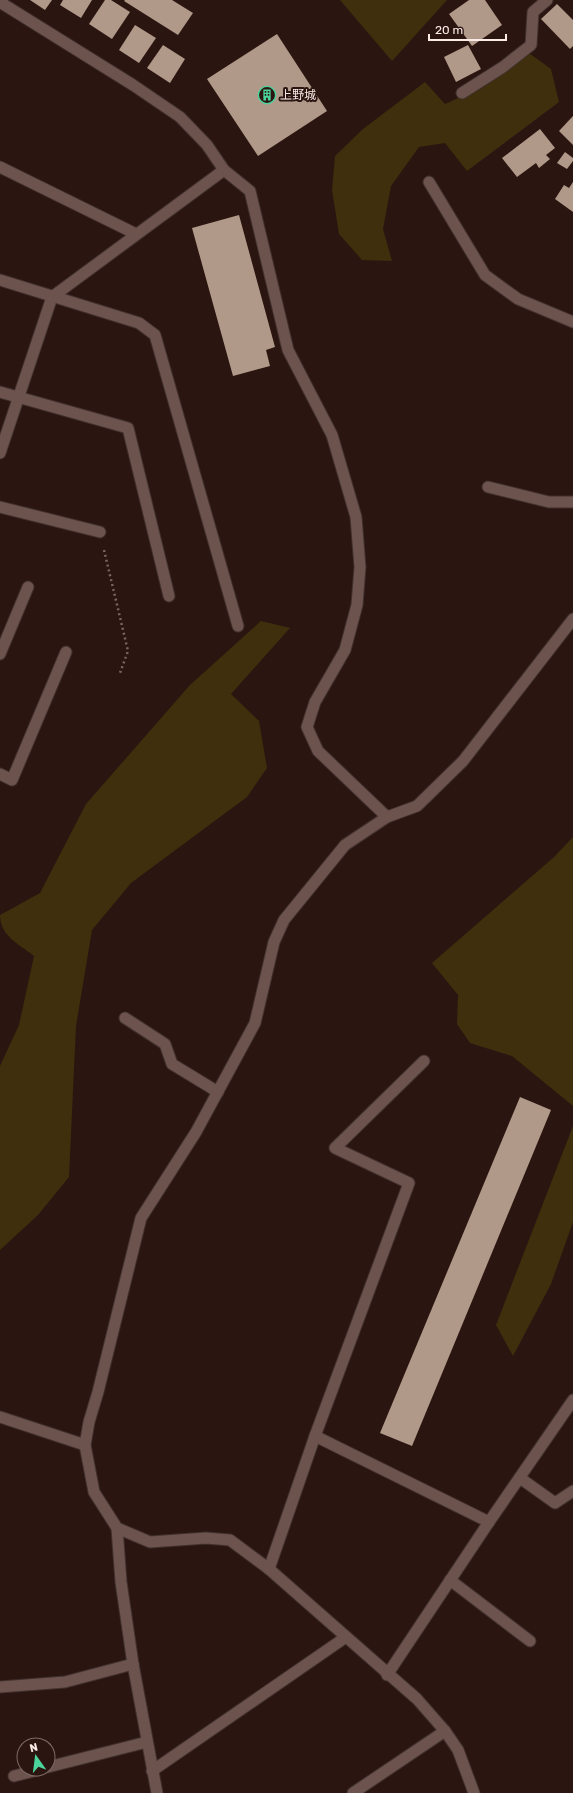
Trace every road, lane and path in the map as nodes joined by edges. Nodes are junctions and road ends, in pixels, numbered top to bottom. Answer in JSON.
{"nodes":[{"id":1,"x":2,"y":0,"type":"edge"},
{"id":2,"x":546,"y":0,"type":"edge"},
{"id":3,"x":462,"y":93,"type":"dead end"},
{"id":4,"x":0,"y":167,"type":"edge"},
{"id":5,"x":224,"y":170,"type":"junction"},
{"id":6,"x":429,"y":182,"type":"dead end"},
{"id":7,"x":136,"y":234,"type":"junction"},
{"id":8,"x":0,"y":280,"type":"edge"},
{"id":9,"x":52,"y":297,"type":"junction"},
{"id":10,"x":573,"y":322,"type":"edge"},
{"id":11,"x":0,"y":392,"type":"edge"},
{"id":12,"x":18,"y":397,"type":"junction"},
{"id":13,"x":0,"y":453,"type":"edge"},
{"id":14,"x":488,"y":487,"type":"dead end"},
{"id":15,"x":573,"y":502,"type":"edge"},
{"id":16,"x":0,"y":507,"type":"edge"},
{"id":17,"x":100,"y":532,"type":"joint"},
{"id":18,"x":28,"y":587,"type":"dead end"},
{"id":19,"x":169,"y":596,"type":"dead end"},
{"id":20,"x":573,"y":619,"type":"edge"},
{"id":21,"x":238,"y":626,"type":"dead end"},
{"id":22,"x":66,"y":652,"type":"dead end"},
{"id":23,"x":0,"y":654,"type":"edge"},
{"id":24,"x":120,"y":672,"type":"dead end"},
{"id":25,"x":0,"y":774,"type":"edge"},
{"id":26,"x":386,"y":817,"type":"junction"},
{"id":27,"x":125,"y":1018,"type":"dead end"},
{"id":28,"x":424,"y":1061,"type":"dead end"},
{"id":29,"x":218,"y":1092,"type":"junction"},
{"id":30,"x":573,"y":1400,"type":"edge"},
{"id":31,"x":0,"y":1417,"type":"edge"},
{"id":32,"x":315,"y":1436,"type":"junction"},
{"id":33,"x":85,"y":1445,"type":"junction"},
{"id":34,"x":520,"y":1478,"type":"junction"},
{"id":35,"x":573,"y":1491,"type":"edge"},
{"id":36,"x":489,"y":1522,"type":"junction"},
{"id":37,"x":117,"y":1528,"type":"junction"},
{"id":38,"x":269,"y":1569,"type":"junction"},
{"id":39,"x":450,"y":1580,"type":"junction"},
{"id":40,"x":346,"y":1637,"type":"junction"},
{"id":41,"x":530,"y":1641,"type":"dead end"},
{"id":42,"x":133,"y":1664,"type":"junction"},
{"id":43,"x":387,"y":1675,"type":"junction"},
{"id":44,"x":0,"y":1687,"type":"edge"},
{"id":45,"x":445,"y":1730,"type":"junction"},
{"id":46,"x":147,"y":1742,"type":"junction"},
{"id":47,"x":56,"y":1765,"type":"edge"},
{"id":48,"x":152,"y":1771,"type":"junction"},
{"id":49,"x":157,"y":1793,"type":"edge"},
{"id":50,"x":353,"y":1793,"type":"edge"},
{"id":51,"x":474,"y":1793,"type":"edge"}],
"edges":[{"from":1,"to":5,"type":"street"},
{"from":2,"to":3,"type":"street"},
{"from":4,"to":7,"type":"street"},
{"from":5,"to":7,"type":"street"},
{"from":5,"to":26,"type":"street"},
{"from":6,"to":10,"type":"street"},
{"from":7,"to":9,"type":"street"},
{"from":8,"to":9,"type":"street"},
{"from":9,"to":12,"type":"street"},
{"from":9,"to":21,"type":"street"},
{"from":11,"to":12,"type":"street"},
{"from":12,"to":13,"type":"street"},
{"from":12,"to":19,"type":"street"},
{"from":14,"to":15,"type":"street"},
{"from":16,"to":17,"type":"street"},
{"from":17,"to":24,"type":"path"},
{"from":18,"to":23,"type":"street"},
{"from":20,"to":26,"type":"street"},
{"from":22,"to":25,"type":"street"},
{"from":26,"to":29,"type":"street"},
{"from":27,"to":29,"type":"street"},
{"from":28,"to":32,"type":"street"},
{"from":29,"to":33,"type":"street"},
{"from":30,"to":34,"type":"street"},
{"from":31,"to":33,"type":"street"},
{"from":32,"to":36,"type":"street"},
{"from":32,"to":38,"type":"street"},
{"from":33,"to":37,"type":"street"},
{"from":34,"to":35,"type":"street"},
{"from":34,"to":36,"type":"street"},
{"from":36,"to":39,"type":"street"},
{"from":37,"to":38,"type":"street"},
{"from":37,"to":42,"type":"street"},
{"from":38,"to":40,"type":"street"},
{"from":39,"to":41,"type":"street"},
{"from":39,"to":43,"type":"street"},
{"from":40,"to":43,"type":"street"},
{"from":40,"to":48,"type":"street"},
{"from":42,"to":44,"type":"street"},
{"from":42,"to":46,"type":"street"},
{"from":43,"to":45,"type":"street"},
{"from":45,"to":50,"type":"street"},
{"from":45,"to":51,"type":"street"},
{"from":46,"to":47,"type":"street"},
{"from":46,"to":48,"type":"street"},
{"from":48,"to":49,"type":"street"}]}
